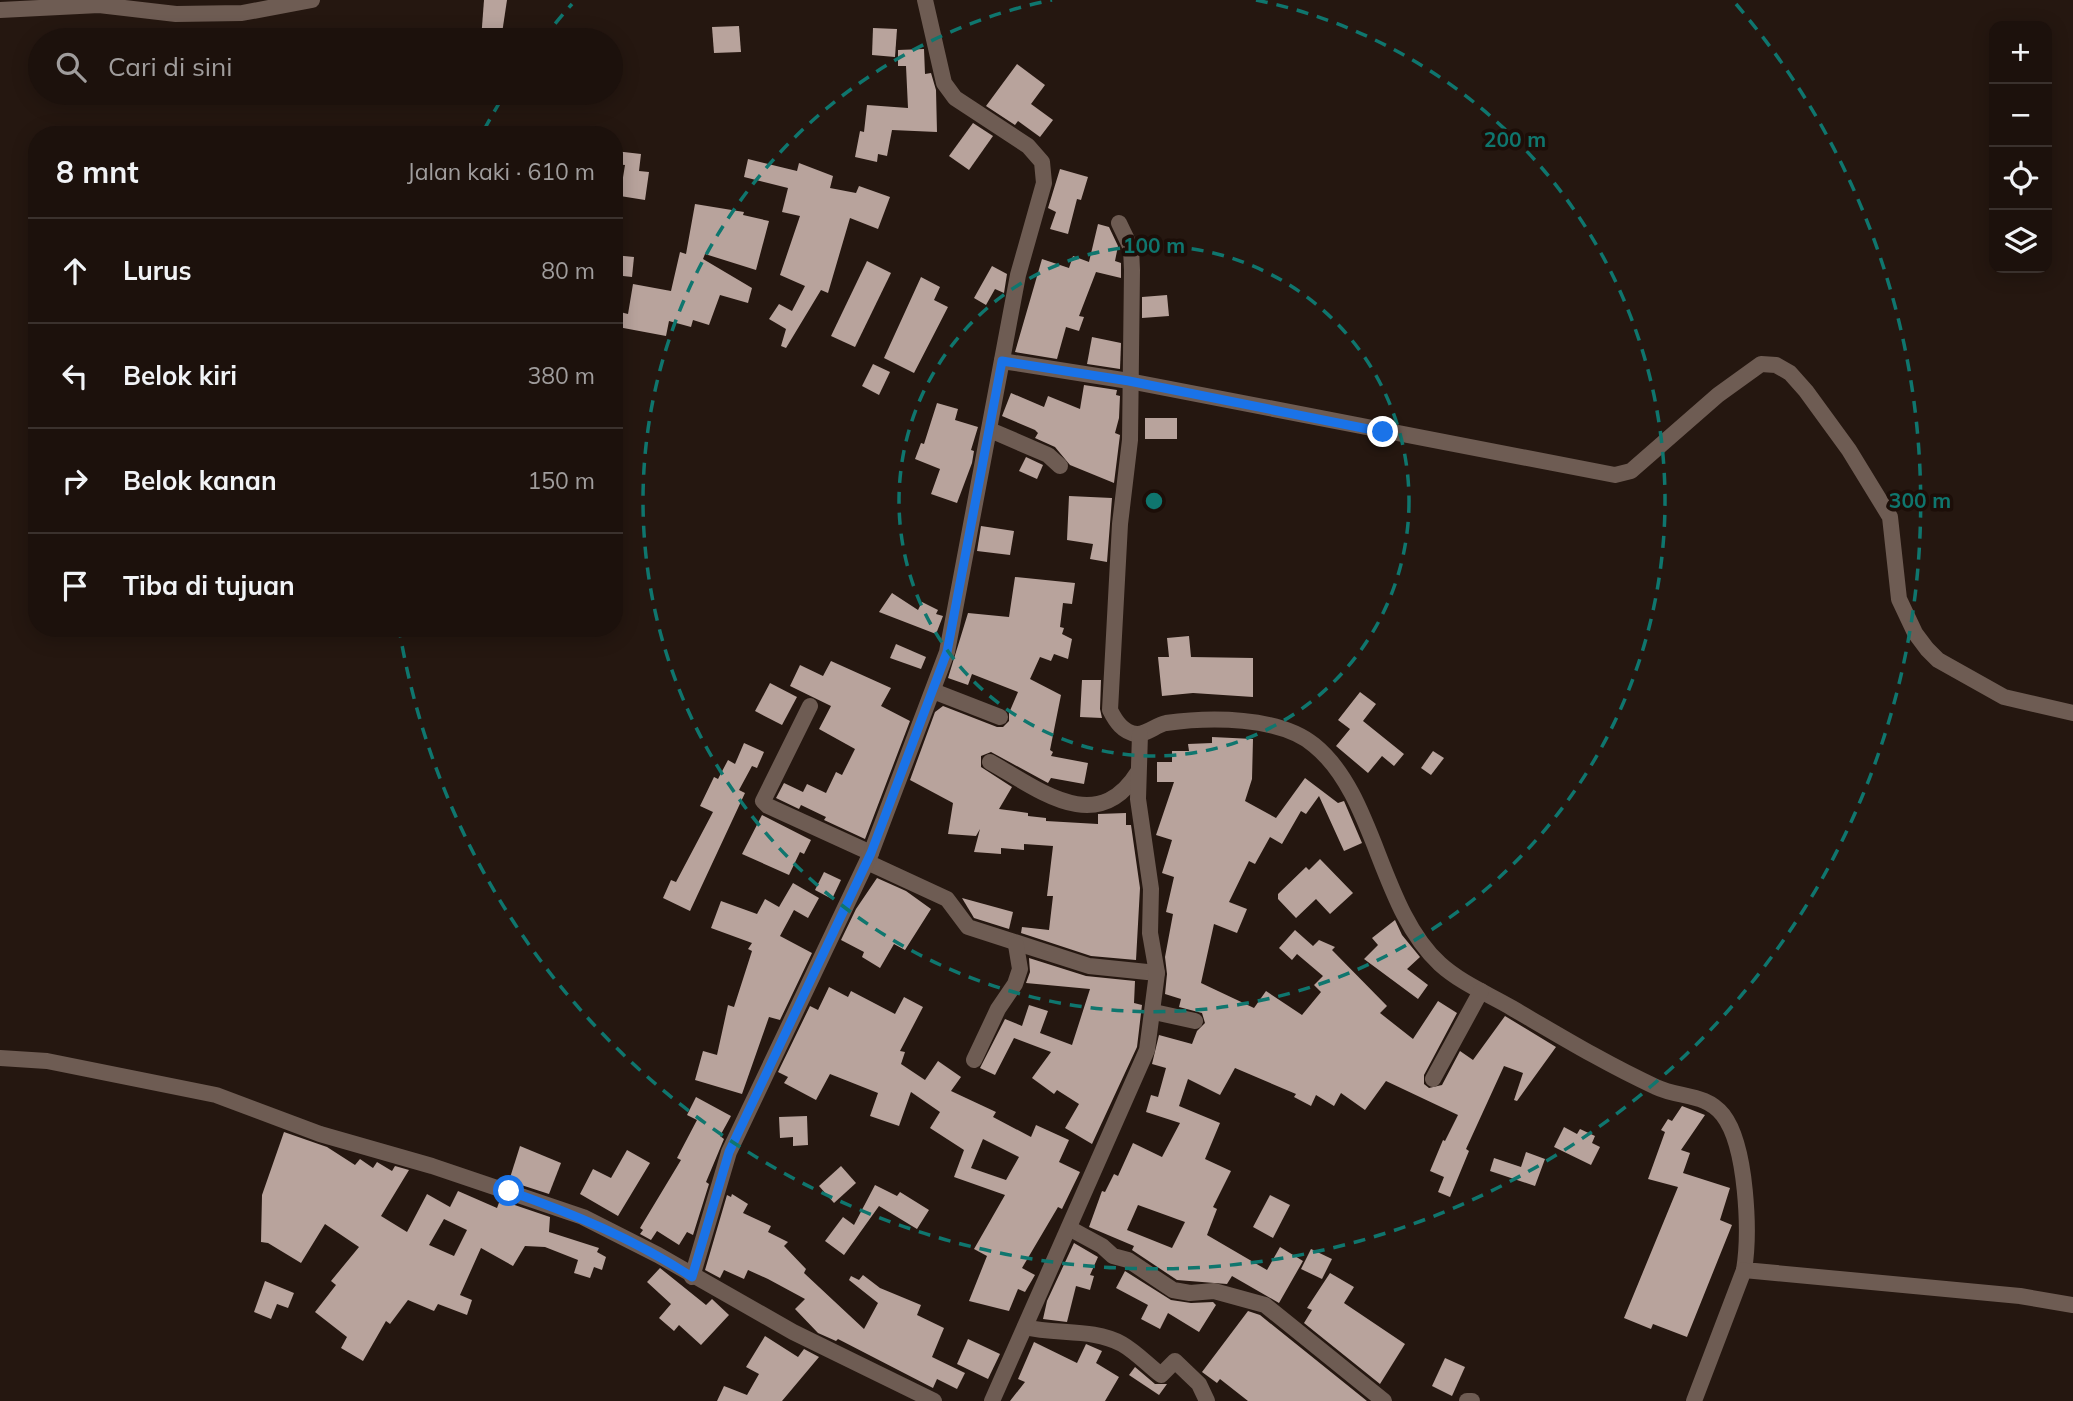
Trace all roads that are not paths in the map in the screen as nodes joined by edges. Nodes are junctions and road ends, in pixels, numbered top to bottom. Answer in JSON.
{"nodes":[{"id":1,"x":312,"y":0,"type":"edge"},
{"id":2,"x":925,"y":0,"type":"edge"},
{"id":3,"x":100,"y":3,"type":"edge"},
{"id":4,"x":0,"y":10,"type":"edge"},
{"id":5,"x":1119,"y":223,"type":"dead end"},
{"id":6,"x":1002,"y":361,"type":"junction"},
{"id":7,"x":1129,"y":381,"type":"junction"},
{"id":8,"x":990,"y":430,"type":"junction"},
{"id":9,"x":1060,"y":466,"type":"dead end"},
{"id":10,"x":933,"y":691,"type":"junction"},
{"id":11,"x":810,"y":706,"type":"dead end"},
{"id":12,"x":2073,"y":713,"type":"edge"},
{"id":13,"x":1000,"y":717,"type":"dead end"},
{"id":14,"x":1140,"y":734,"type":"junction"},
{"id":15,"x":990,"y":762,"type":"dead end"},
{"id":16,"x":1139,"y":764,"type":"junction"},
{"id":17,"x":869,"y":858,"type":"junction"},
{"id":18,"x":1016,"y":945,"type":"junction"},
{"id":19,"x":1157,"y":973,"type":"junction"},
{"id":20,"x":1481,"y":991,"type":"junction"},
{"id":21,"x":1154,"y":1012,"type":"junction"},
{"id":22,"x":1195,"y":1021,"type":"dead end"},
{"id":23,"x":0,"y":1058,"type":"edge"},
{"id":24,"x":974,"y":1060,"type":"dead end"},
{"id":25,"x":1433,"y":1079,"type":"dead end"},
{"id":26,"x":1069,"y":1228,"type":"junction"},
{"id":27,"x":1745,"y":1270,"type":"junction"},
{"id":28,"x":692,"y":1277,"type":"junction"},
{"id":29,"x":2073,"y":1306,"type":"edge"},
{"id":30,"x":1025,"y":1327,"type":"junction"},
{"id":31,"x":934,"y":1401,"type":"edge"},
{"id":32,"x":992,"y":1401,"type":"edge"},
{"id":33,"x":1207,"y":1401,"type":"edge"},
{"id":34,"x":1384,"y":1401,"type":"edge"},
{"id":35,"x":1694,"y":1401,"type":"edge"}],
"edges":[{"from":1,"to":3,"type":"street"},
{"from":2,"to":6,"type":"street"},
{"from":3,"to":4,"type":"street"},
{"from":5,"to":7,"type":"street"},
{"from":6,"to":7,"type":"street"},
{"from":6,"to":8,"type":"street"},
{"from":7,"to":12,"type":"street"},
{"from":7,"to":14,"type":"street"},
{"from":8,"to":9,"type":"street"},
{"from":8,"to":10,"type":"street"},
{"from":10,"to":13,"type":"street"},
{"from":10,"to":17,"type":"street"},
{"from":11,"to":17,"type":"street"},
{"from":14,"to":16,"type":"street"},
{"from":14,"to":20,"type":"street"},
{"from":15,"to":16,"type":"street"},
{"from":16,"to":19,"type":"street"},
{"from":17,"to":18,"type":"street"},
{"from":17,"to":28,"type":"street"},
{"from":18,"to":19,"type":"street"},
{"from":18,"to":24,"type":"street"},
{"from":19,"to":21,"type":"street"},
{"from":20,"to":25,"type":"street"},
{"from":20,"to":27,"type":"street"},
{"from":21,"to":22,"type":"street"},
{"from":21,"to":26,"type":"street"},
{"from":23,"to":28,"type":"street"},
{"from":26,"to":30,"type":"street"},
{"from":26,"to":34,"type":"street"},
{"from":27,"to":29,"type":"street"},
{"from":27,"to":35,"type":"street"},
{"from":28,"to":31,"type":"street"},
{"from":30,"to":32,"type":"street"},
{"from":30,"to":33,"type":"street"}]}
